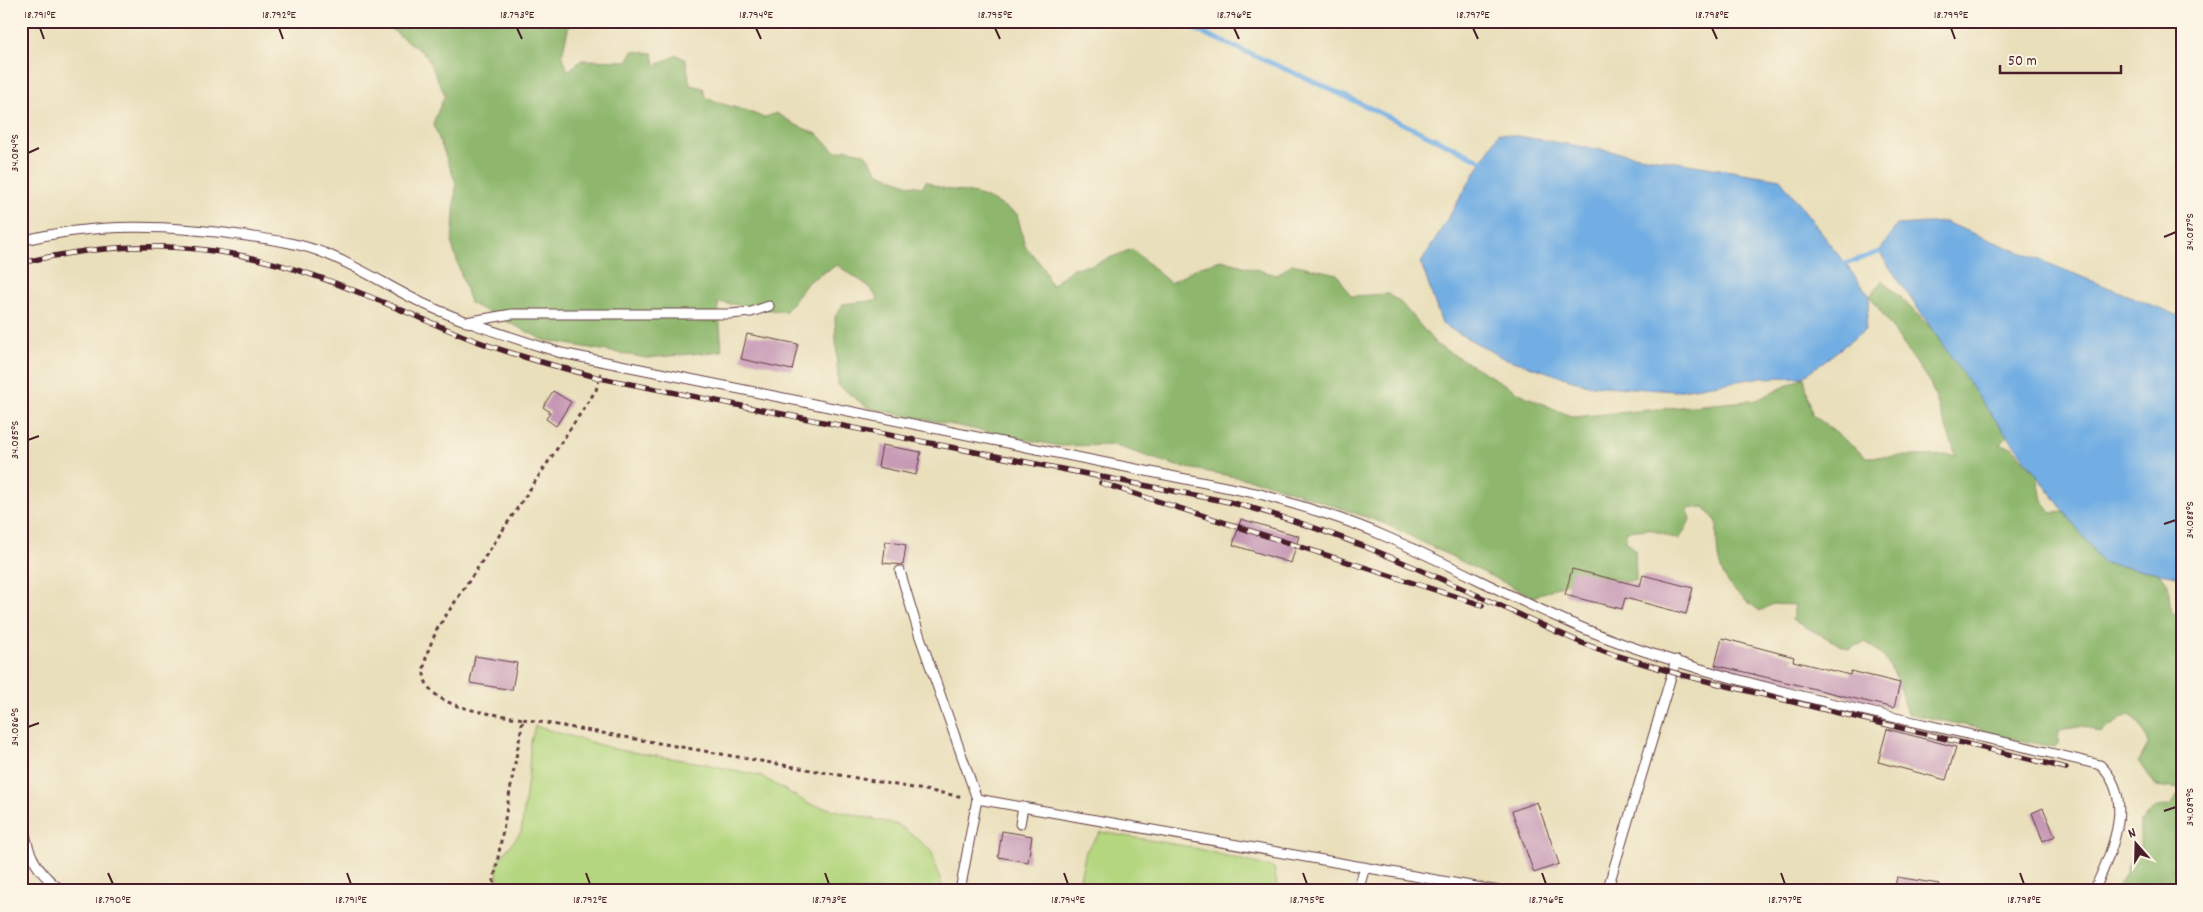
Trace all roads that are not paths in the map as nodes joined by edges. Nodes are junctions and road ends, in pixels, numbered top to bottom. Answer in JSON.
{"nodes":[{"id":1,"x":21,"y":241,"type":"edge"},
{"id":2,"x":769,"y":306,"type":"dead end"},
{"id":3,"x":465,"y":322,"type":"junction"},
{"id":4,"x":900,"y":571,"type":"dead end"},
{"id":5,"x":1676,"y":660,"type":"junction"},
{"id":6,"x":977,"y":799,"type":"junction"},
{"id":7,"x":21,"y":807,"type":"edge"},
{"id":8,"x":1022,"y":807,"type":"junction"},
{"id":9,"x":1020,"y":824,"type":"dead end"},
{"id":10,"x":1365,"y":867,"type":"junction"},
{"id":11,"x":63,"y":891,"type":"edge"},
{"id":12,"x":960,"y":891,"type":"edge"},
{"id":13,"x":1358,"y":891,"type":"edge"},
{"id":14,"x":1499,"y":891,"type":"edge"},
{"id":15,"x":1607,"y":891,"type":"edge"},
{"id":16,"x":2094,"y":891,"type":"edge"}],
"edges":[{"from":1,"to":3,"type":"lane"},
{"from":2,"to":3,"type":"lane"},
{"from":3,"to":5,"type":"lane"},
{"from":4,"to":6,"type":"lane"},
{"from":5,"to":15,"type":"lane"},
{"from":5,"to":16,"type":"lane"},
{"from":6,"to":8,"type":"lane"},
{"from":6,"to":12,"type":"lane"},
{"from":7,"to":11,"type":"lane"},
{"from":8,"to":9,"type":"lane"},
{"from":8,"to":10,"type":"lane"},
{"from":10,"to":13,"type":"lane"},
{"from":10,"to":14,"type":"lane"}]}
